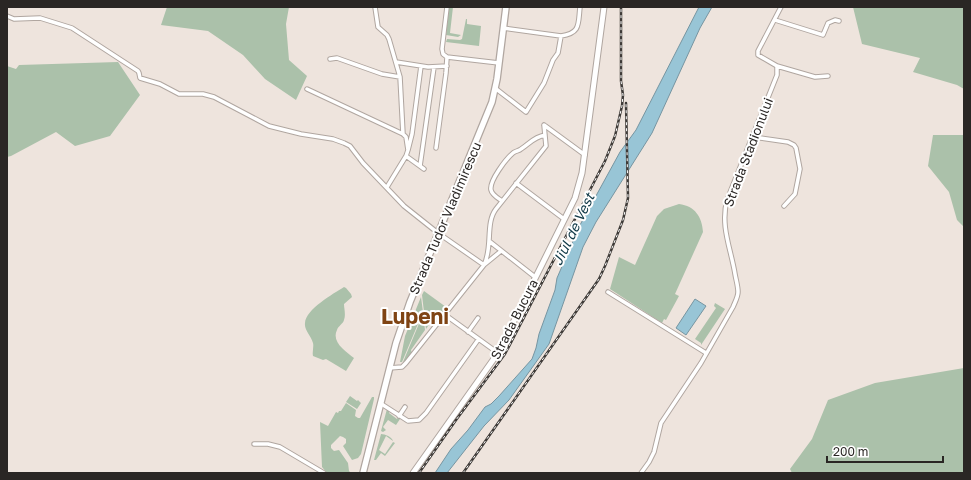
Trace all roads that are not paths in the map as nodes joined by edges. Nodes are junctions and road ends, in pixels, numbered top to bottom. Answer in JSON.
{"nodes":[{"id":1,"x":375,"y":7,"type":"edge"},
{"id":2,"x":447,"y":7,"type":"edge"},
{"id":3,"x":506,"y":7,"type":"edge"},
{"id":4,"x":580,"y":7,"type":"edge"},
{"id":5,"x":604,"y":7,"type":"edge"},
{"id":6,"x":781,"y":7,"type":"edge"},
{"id":7,"x":7,"y":16,"type":"edge"},
{"id":8,"x":775,"y":20,"type":"junction"},
{"id":9,"x":840,"y":21,"type":"dead end"},
{"id":10,"x":503,"y":28,"type":"junction"},
{"id":11,"x":561,"y":36,"type":"junction"},
{"id":12,"x":446,"y":57,"type":"junction"},
{"id":13,"x":330,"y":59,"type":"dead end"},
{"id":14,"x":396,"y":62,"type":"junction"},
{"id":15,"x":499,"y":63,"type":"junction"},
{"id":16,"x":421,"y":66,"type":"junction"},
{"id":17,"x":447,"y":66,"type":"junction"},
{"id":18,"x":777,"y":66,"type":"junction"},
{"id":19,"x":434,"y":67,"type":"junction"},
{"id":20,"x":828,"y":76,"type":"dead end"},
{"id":21,"x":400,"y":77,"type":"junction"},
{"id":22,"x":495,"y":88,"type":"junction"},
{"id":23,"x":307,"y":89,"type":"dead end"},
{"id":24,"x":403,"y":134,"type":"junction"},
{"id":25,"x":545,"y":135,"type":"junction"},
{"id":26,"x":753,"y":137,"type":"junction"},
{"id":27,"x":436,"y":148,"type":"dead end"},
{"id":28,"x":408,"y":150,"type":"junction"},
{"id":29,"x":584,"y":155,"type":"junction"},
{"id":30,"x":406,"y":156,"type":"junction"},
{"id":31,"x":420,"y":166,"type":"junction"},
{"id":32,"x":424,"y":168,"type":"dead end"},
{"id":33,"x":516,"y":183,"type":"junction"},
{"id":34,"x":387,"y":187,"type":"junction"},
{"id":35,"x":502,"y":201,"type":"junction"},
{"id":36,"x":784,"y":206,"type":"dead end"},
{"id":37,"x":564,"y":219,"type":"junction"},
{"id":38,"x":438,"y":233,"type":"junction"},
{"id":39,"x":489,"y":242,"type":"junction"},
{"id":40,"x":501,"y":251,"type":"junction"},
{"id":41,"x":484,"y":265,"type":"junction"},
{"id":42,"x":535,"y":277,"type":"junction"},
{"id":43,"x":608,"y":292,"type":"dead end"},
{"id":44,"x":444,"y":314,"type":"junction"},
{"id":45,"x":478,"y":318,"type":"dead end"},
{"id":46,"x":468,"y":332,"type":"junction"},
{"id":47,"x":478,"y":340,"type":"junction"},
{"id":48,"x":498,"y":353,"type":"junction"},
{"id":49,"x":706,"y":353,"type":"junction"},
{"id":50,"x":389,"y":368,"type":"junction"},
{"id":51,"x":380,"y":403,"type":"junction"},
{"id":52,"x":405,"y":407,"type":"dead end"},
{"id":53,"x":399,"y":416,"type":"junction"},
{"id":54,"x":254,"y":444,"type":"dead end"},
{"id":55,"x":324,"y":473,"type":"edge"},
{"id":56,"x":363,"y":473,"type":"edge"},
{"id":57,"x":413,"y":473,"type":"edge"},
{"id":58,"x":641,"y":473,"type":"edge"}],
"edges":[{"from":1,"to":14,"type":"street"},
{"from":2,"to":12,"type":"street"},
{"from":3,"to":10,"type":"main road","name":"Strada Tudor Vladimirescu"},
{"from":4,"to":11,"type":"street"},
{"from":5,"to":29,"type":"main road","name":"Strada Bucura"},
{"from":6,"to":8,"type":"street"},
{"from":7,"to":34,"type":"street"},
{"from":8,"to":9,"type":"street"},
{"from":8,"to":18,"type":"street"},
{"from":10,"to":11,"type":"street"},
{"from":10,"to":15,"type":"main road","name":"Strada Tudor Vladimirescu"},
{"from":11,"to":22,"type":"street"},
{"from":12,"to":15,"type":"street"},
{"from":12,"to":17,"type":"street"},
{"from":13,"to":21,"type":"street"},
{"from":14,"to":16,"type":"street"},
{"from":14,"to":21,"type":"street"},
{"from":15,"to":22,"type":"main road","name":"Strada Tudor Vladimirescu"},
{"from":16,"to":19,"type":"street"},
{"from":16,"to":28,"type":"street"},
{"from":17,"to":19,"type":"street"},
{"from":17,"to":27,"type":"street"},
{"from":18,"to":20,"type":"street"},
{"from":18,"to":26,"type":"street","name":"Strada Stadionului"},
{"from":19,"to":31,"type":"street"},
{"from":21,"to":24,"type":"street"},
{"from":22,"to":38,"type":"main road","name":"Strada Tudor Vladimirescu"},
{"from":23,"to":24,"type":"street"},
{"from":24,"to":28,"type":"street"},
{"from":25,"to":29,"type":"street"},
{"from":25,"to":33,"type":"street"},
{"from":25,"to":35,"type":"street"},
{"from":26,"to":36,"type":"street"},
{"from":26,"to":49,"type":"street","name":"Strada Stadionului"},
{"from":28,"to":30,"type":"street"},
{"from":29,"to":37,"type":"main road","name":"Strada Bucura"},
{"from":30,"to":31,"type":"street"},
{"from":30,"to":34,"type":"street"},
{"from":31,"to":32,"type":"street"},
{"from":33,"to":35,"type":"street"},
{"from":33,"to":37,"type":"street"},
{"from":34,"to":38,"type":"street"},
{"from":35,"to":39,"type":"street"},
{"from":37,"to":42,"type":"main road","name":"Strada Bucura"},
{"from":38,"to":41,"type":"street"},
{"from":38,"to":50,"type":"main road","name":"Strada Tudor Vladimirescu"},
{"from":39,"to":40,"type":"street"},
{"from":39,"to":41,"type":"street"},
{"from":40,"to":41,"type":"street"},
{"from":40,"to":42,"type":"street"},
{"from":41,"to":44,"type":"street"},
{"from":42,"to":48,"type":"main road","name":"Strada Bucura"},
{"from":43,"to":49,"type":"street"},
{"from":44,"to":46,"type":"street"},
{"from":44,"to":50,"type":"street"},
{"from":45,"to":46,"type":"street"},
{"from":46,"to":47,"type":"street"},
{"from":47,"to":48,"type":"street"},
{"from":47,"to":53,"type":"street"},
{"from":48,"to":57,"type":"main road","name":"Strada Bucura"},
{"from":49,"to":58,"type":"street","name":"Strada Stadionului"},
{"from":50,"to":51,"type":"main road","name":"Strada Tudor Vladimirescu"},
{"from":51,"to":53,"type":"street"},
{"from":51,"to":56,"type":"main road","name":"Strada Tudor Vladimirescu"},
{"from":52,"to":53,"type":"street"},
{"from":54,"to":55,"type":"street"}]}
